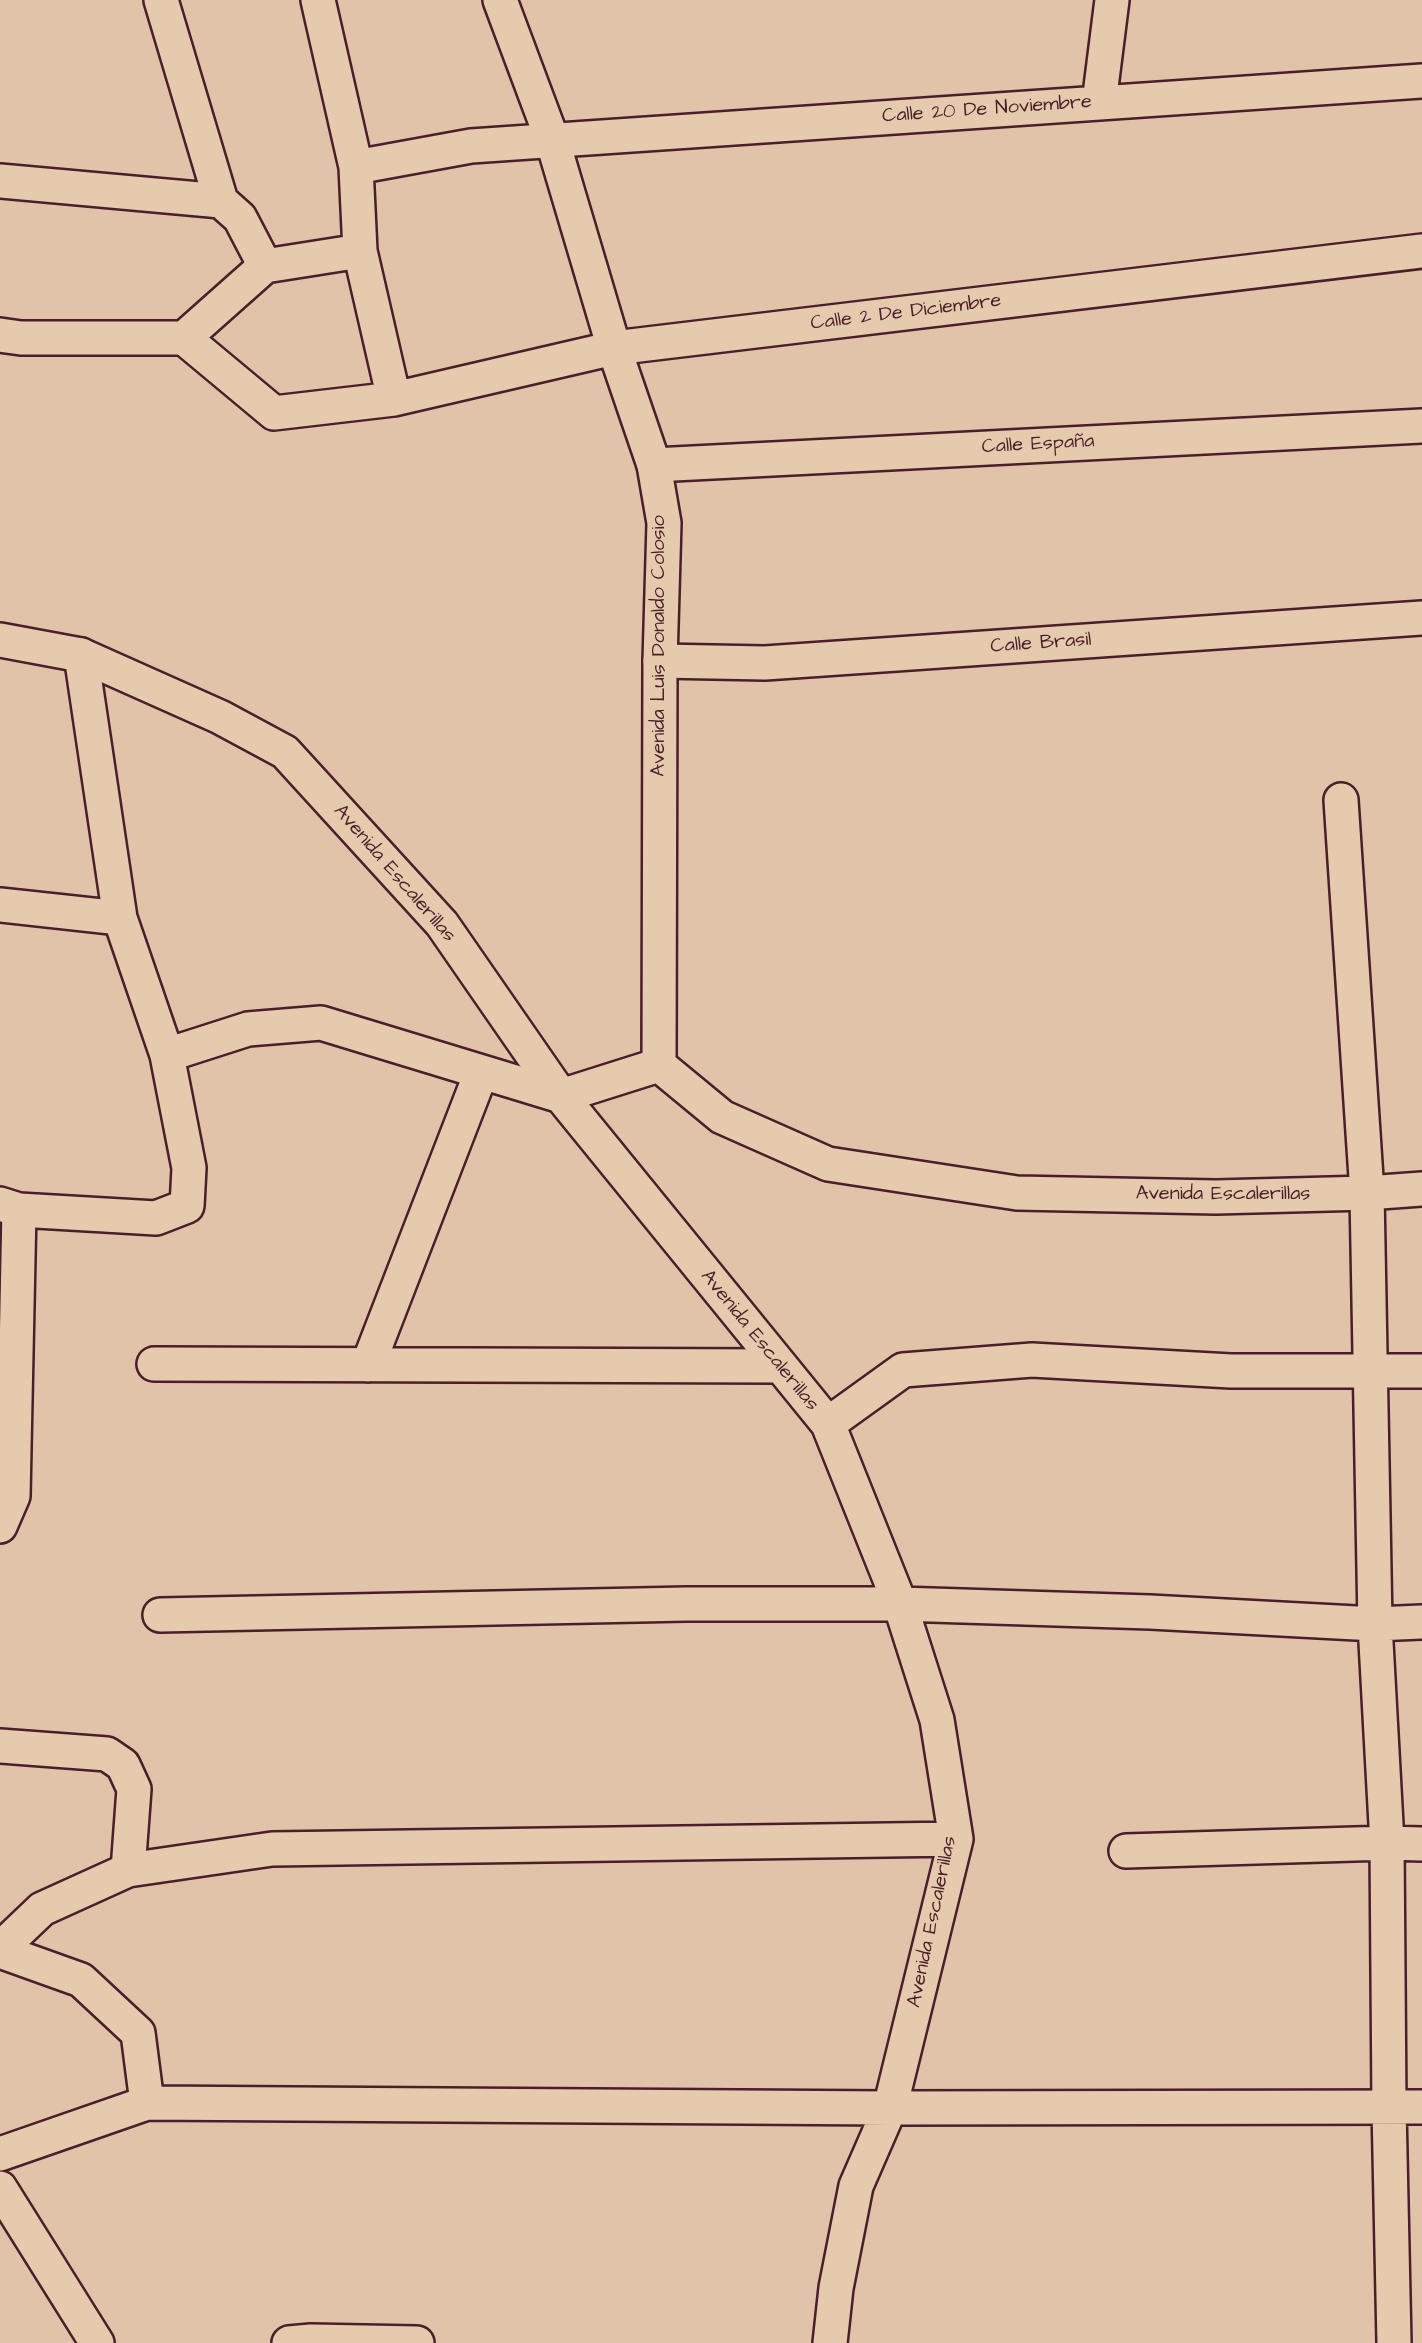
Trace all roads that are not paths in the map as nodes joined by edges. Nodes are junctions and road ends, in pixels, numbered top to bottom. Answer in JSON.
{"nodes":[{"id":1,"x":160,"y":0,"type":"edge"},
{"id":2,"x":318,"y":0,"type":"edge"},
{"id":3,"x":500,"y":0,"type":"edge"},
{"id":4,"x":1112,"y":0,"type":"edge"},
{"id":5,"x":1422,"y":81,"type":"edge"},
{"id":6,"x":1099,"y":102,"type":"junction"},
{"id":7,"x":552,"y":139,"type":"junction"},
{"id":8,"x":356,"y":167,"type":"junction"},
{"id":9,"x":0,"y":181,"type":"edge"},
{"id":10,"x":221,"y":201,"type":"junction"},
{"id":11,"x":360,"y":251,"type":"junction"},
{"id":12,"x":1422,"y":251,"type":"edge"},
{"id":13,"x":265,"y":266,"type":"junction"},
{"id":14,"x":0,"y":335,"type":"edge"},
{"id":15,"x":184,"y":338,"type":"junction"},
{"id":16,"x":614,"y":348,"type":"junction"},
{"id":17,"x":394,"y":399,"type":"junction"},
{"id":18,"x":1422,"y":426,"type":"edge"},
{"id":19,"x":654,"y":465,"type":"junction"},
{"id":20,"x":1422,"y":618,"type":"edge"},
{"id":21,"x":0,"y":640,"type":"edge"},
{"id":22,"x":81,"y":655,"type":"junction"},
{"id":23,"x":660,"y":662,"type":"junction"},
{"id":24,"x":1341,"y":800,"type":"dead end"},
{"id":25,"x":0,"y":904,"type":"edge"},
{"id":26,"x":120,"y":918,"type":"junction"},
{"id":27,"x":167,"y":1055,"type":"junction"},
{"id":28,"x":659,"y":1065,"type":"junction"},
{"id":29,"x":481,"y":1073,"type":"junction"},
{"id":30,"x":561,"y":1096,"type":"junction"},
{"id":31,"x":1422,"y":1189,"type":"edge"},
{"id":32,"x":1368,"y":1193,"type":"junction"},
{"id":33,"x":10,"y":1207,"type":"edge"},
{"id":34,"x":154,"y":1364,"type":"dead end"},
{"id":35,"x":368,"y":1365,"type":"junction"},
{"id":36,"x":779,"y":1366,"type":"junction"},
{"id":37,"x":1422,"y":1371,"type":"edge"},
{"id":38,"x":1369,"y":1372,"type":"junction"},
{"id":39,"x":828,"y":1424,"type":"junction"},
{"id":40,"x":0,"y":1526,"type":"edge"},
{"id":41,"x":900,"y":1604,"type":"junction"},
{"id":42,"x":160,"y":1615,"type":"dead end"},
{"id":43,"x":1422,"y":1622,"type":"edge"},
{"id":44,"x":1375,"y":1624,"type":"junction"},
{"id":45,"x":0,"y":1746,"type":"edge"},
{"id":46,"x":956,"y":1839,"type":"junction"},
{"id":47,"x":1387,"y":1843,"type":"junction"},
{"id":48,"x":1422,"y":1844,"type":"edge"},
{"id":49,"x":1126,"y":1851,"type":"dead end"},
{"id":50,"x":128,"y":1870,"type":"junction"},
{"id":51,"x":0,"y":1950,"type":"edge"},
{"id":52,"x":147,"y":2103,"type":"junction"},
{"id":53,"x":1389,"y":2107,"type":"junction"},
{"id":54,"x":1422,"y":2107,"type":"edge"},
{"id":55,"x":890,"y":2108,"type":"junction"},
{"id":56,"x":0,"y":2154,"type":"edge"},
{"id":57,"x":0,"y":2188,"type":"edge"},
{"id":58,"x":97,"y":2343,"type":"edge"},
{"id":59,"x":289,"y":2343,"type":"edge"},
{"id":60,"x":417,"y":2343,"type":"edge"},
{"id":61,"x":830,"y":2343,"type":"edge"},
{"id":62,"x":1394,"y":2343,"type":"edge"}],
"edges":[{"from":1,"to":10,"type":"street"},
{"from":2,"to":8,"type":"street"},
{"from":3,"to":7,"type":"street","name":"Avenida Luis Donaldo Colosio"},
{"from":4,"to":6,"type":"street"},
{"from":5,"to":6,"type":"street","name":"Calle 20 De Noviembre"},
{"from":6,"to":7,"type":"street","name":"Calle 20 De Noviembre"},
{"from":7,"to":8,"type":"street","name":"Calle 20 De Noviembre"},
{"from":7,"to":16,"type":"street","name":"Avenida Luis Donaldo Colosio"},
{"from":8,"to":11,"type":"street"},
{"from":9,"to":10,"type":"street"},
{"from":10,"to":13,"type":"street"},
{"from":11,"to":13,"type":"street"},
{"from":11,"to":17,"type":"street"},
{"from":12,"to":16,"type":"street","name":"Calle 2 De Diciembre"},
{"from":13,"to":15,"type":"street"},
{"from":14,"to":15,"type":"street"},
{"from":15,"to":17,"type":"street","name":"Calle 2 De Diciembre"},
{"from":16,"to":17,"type":"street","name":"Calle 2 De Diciembre"},
{"from":16,"to":19,"type":"street","name":"Avenida Luis Donaldo Colosio"},
{"from":18,"to":19,"type":"street","name":"Calle España"},
{"from":19,"to":23,"type":"street","name":"Avenida Luis Donaldo Colosio"},
{"from":20,"to":23,"type":"street","name":"Calle Brasil"},
{"from":21,"to":22,"type":"street","name":"Avenida Escalerillas"},
{"from":22,"to":26,"type":"street"},
{"from":22,"to":30,"type":"street","name":"Avenida Escalerillas"},
{"from":23,"to":28,"type":"street","name":"Avenida Luis Donaldo Colosio"},
{"from":24,"to":32,"type":"street"},
{"from":25,"to":26,"type":"street"},
{"from":26,"to":27,"type":"street"},
{"from":27,"to":29,"type":"street"},
{"from":27,"to":33,"type":"street"},
{"from":28,"to":30,"type":"street"},
{"from":28,"to":32,"type":"street","name":"Avenida Escalerillas"},
{"from":29,"to":30,"type":"street"},
{"from":29,"to":35,"type":"street"},
{"from":30,"to":36,"type":"street","name":"Avenida Escalerillas"},
{"from":31,"to":32,"type":"street","name":"Avenida Escalerillas"},
{"from":32,"to":38,"type":"street"},
{"from":33,"to":40,"type":"street"},
{"from":34,"to":35,"type":"street"},
{"from":35,"to":36,"type":"street"},
{"from":36,"to":39,"type":"street","name":"Avenida Escalerillas"},
{"from":37,"to":38,"type":"street"},
{"from":38,"to":39,"type":"street"},
{"from":38,"to":44,"type":"street"},
{"from":39,"to":41,"type":"street","name":"Avenida Escalerillas"},
{"from":41,"to":42,"type":"street"},
{"from":41,"to":44,"type":"street"},
{"from":41,"to":46,"type":"street","name":"Avenida Escalerillas"},
{"from":43,"to":44,"type":"street"},
{"from":44,"to":47,"type":"street"},
{"from":45,"to":50,"type":"street"},
{"from":46,"to":50,"type":"street"},
{"from":46,"to":55,"type":"street","name":"Avenida Escalerillas"},
{"from":47,"to":48,"type":"street"},
{"from":47,"to":49,"type":"street"},
{"from":47,"to":53,"type":"street"},
{"from":50,"to":51,"type":"street"},
{"from":51,"to":52,"type":"street"},
{"from":52,"to":55,"type":"street"},
{"from":52,"to":56,"type":"street"},
{"from":53,"to":54,"type":"street"},
{"from":53,"to":55,"type":"street"},
{"from":53,"to":62,"type":"street"},
{"from":55,"to":61,"type":"street","name":"Avenida Escalerillas"},
{"from":57,"to":58,"type":"street"},
{"from":59,"to":60,"type":"street"}]}
